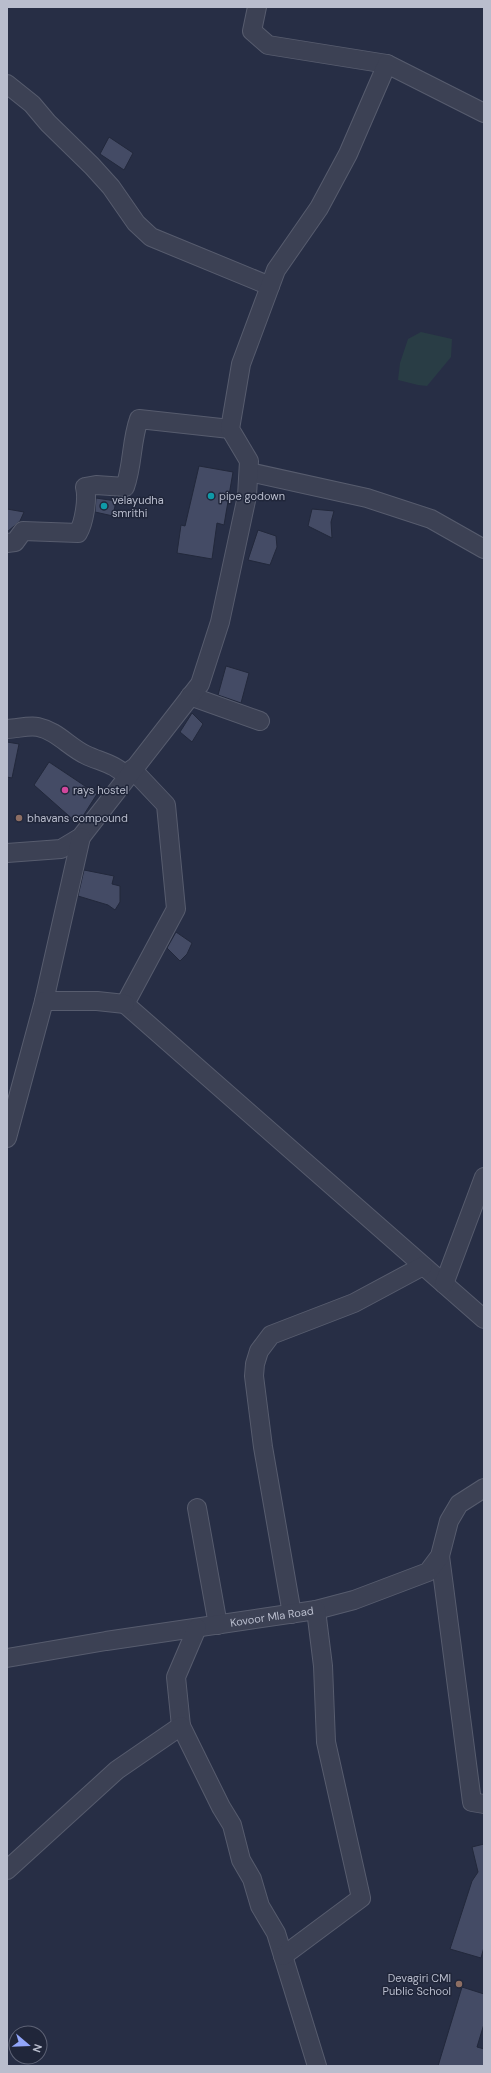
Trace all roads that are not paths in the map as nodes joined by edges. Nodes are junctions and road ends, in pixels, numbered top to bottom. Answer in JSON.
{"nodes":[{"id":1,"x":257,"y":7,"type":"edge"},
{"id":2,"x":386,"y":64,"type":"junction"},
{"id":3,"x":7,"y":84,"type":"edge"},
{"id":4,"x":484,"y":113,"type":"edge"},
{"id":5,"x":270,"y":286,"type":"junction"},
{"id":6,"x":230,"y":429,"type":"junction"},
{"id":7,"x":249,"y":472,"type":"junction"},
{"id":8,"x":7,"y":543,"type":"edge"},
{"id":9,"x":484,"y":549,"type":"edge"},
{"id":10,"x":190,"y":696,"type":"junction"},
{"id":11,"x":260,"y":721,"type":"dead end"},
{"id":12,"x":7,"y":729,"type":"edge"},
{"id":13,"x":130,"y":773,"type":"junction"},
{"id":14,"x":81,"y":837,"type":"junction"},
{"id":15,"x":7,"y":853,"type":"edge"},
{"id":16,"x":44,"y":1001,"type":"junction"},
{"id":17,"x":125,"y":1004,"type":"junction"},
{"id":18,"x":7,"y":1138,"type":"edge"},
{"id":19,"x":484,"y":1178,"type":"edge"},
{"id":20,"x":423,"y":1266,"type":"junction"},
{"id":21,"x":444,"y":1284,"type":"junction"},
{"id":22,"x":484,"y":1319,"type":"edge"},
{"id":23,"x":484,"y":1488,"type":"edge"},
{"id":24,"x":197,"y":1508,"type":"dead end"},
{"id":25,"x":440,"y":1556,"type":"junction"},
{"id":26,"x":316,"y":1610,"type":"junction"},
{"id":27,"x":292,"y":1614,"type":"junction"},
{"id":28,"x":218,"y":1624,"type":"junction"},
{"id":29,"x":197,"y":1628,"type":"junction"},
{"id":30,"x":7,"y":1658,"type":"edge"},
{"id":31,"x":182,"y":1726,"type":"junction"},
{"id":32,"x":484,"y":1804,"type":"edge"},
{"id":33,"x":7,"y":1870,"type":"edge"},
{"id":34,"x":284,"y":1956,"type":"junction"},
{"id":35,"x":317,"y":2066,"type":"edge"}],
"edges":[{"from":1,"to":2,"type":"street"},
{"from":2,"to":4,"type":"street"},
{"from":2,"to":5,"type":"street"},
{"from":3,"to":5,"type":"street"},
{"from":5,"to":6,"type":"street"},
{"from":6,"to":7,"type":"street"},
{"from":6,"to":8,"type":"street"},
{"from":7,"to":9,"type":"street"},
{"from":7,"to":10,"type":"street"},
{"from":10,"to":11,"type":"street"},
{"from":10,"to":13,"type":"street"},
{"from":12,"to":13,"type":"street"},
{"from":13,"to":14,"type":"street"},
{"from":13,"to":17,"type":"street"},
{"from":14,"to":15,"type":"street"},
{"from":14,"to":16,"type":"street"},
{"from":16,"to":17,"type":"street"},
{"from":16,"to":18,"type":"street"},
{"from":17,"to":20,"type":"street"},
{"from":19,"to":21,"type":"street"},
{"from":20,"to":21,"type":"street"},
{"from":20,"to":27,"type":"street"},
{"from":21,"to":22,"type":"street"},
{"from":23,"to":25,"type":"street","name":"Kovoor Mla Road"},
{"from":24,"to":28,"type":"street"},
{"from":25,"to":26,"type":"street","name":"Kovoor Mla Road"},
{"from":25,"to":32,"type":"street"},
{"from":26,"to":27,"type":"street","name":"Kovoor Mla Road"},
{"from":26,"to":34,"type":"street"},
{"from":27,"to":28,"type":"street","name":"Kovoor Mla Road"},
{"from":28,"to":29,"type":"street","name":"Kovoor Mla Road"},
{"from":29,"to":30,"type":"street","name":"Kovoor Mla Road"},
{"from":29,"to":31,"type":"street"},
{"from":31,"to":33,"type":"street"},
{"from":31,"to":34,"type":"street"},
{"from":34,"to":35,"type":"street"}]}
